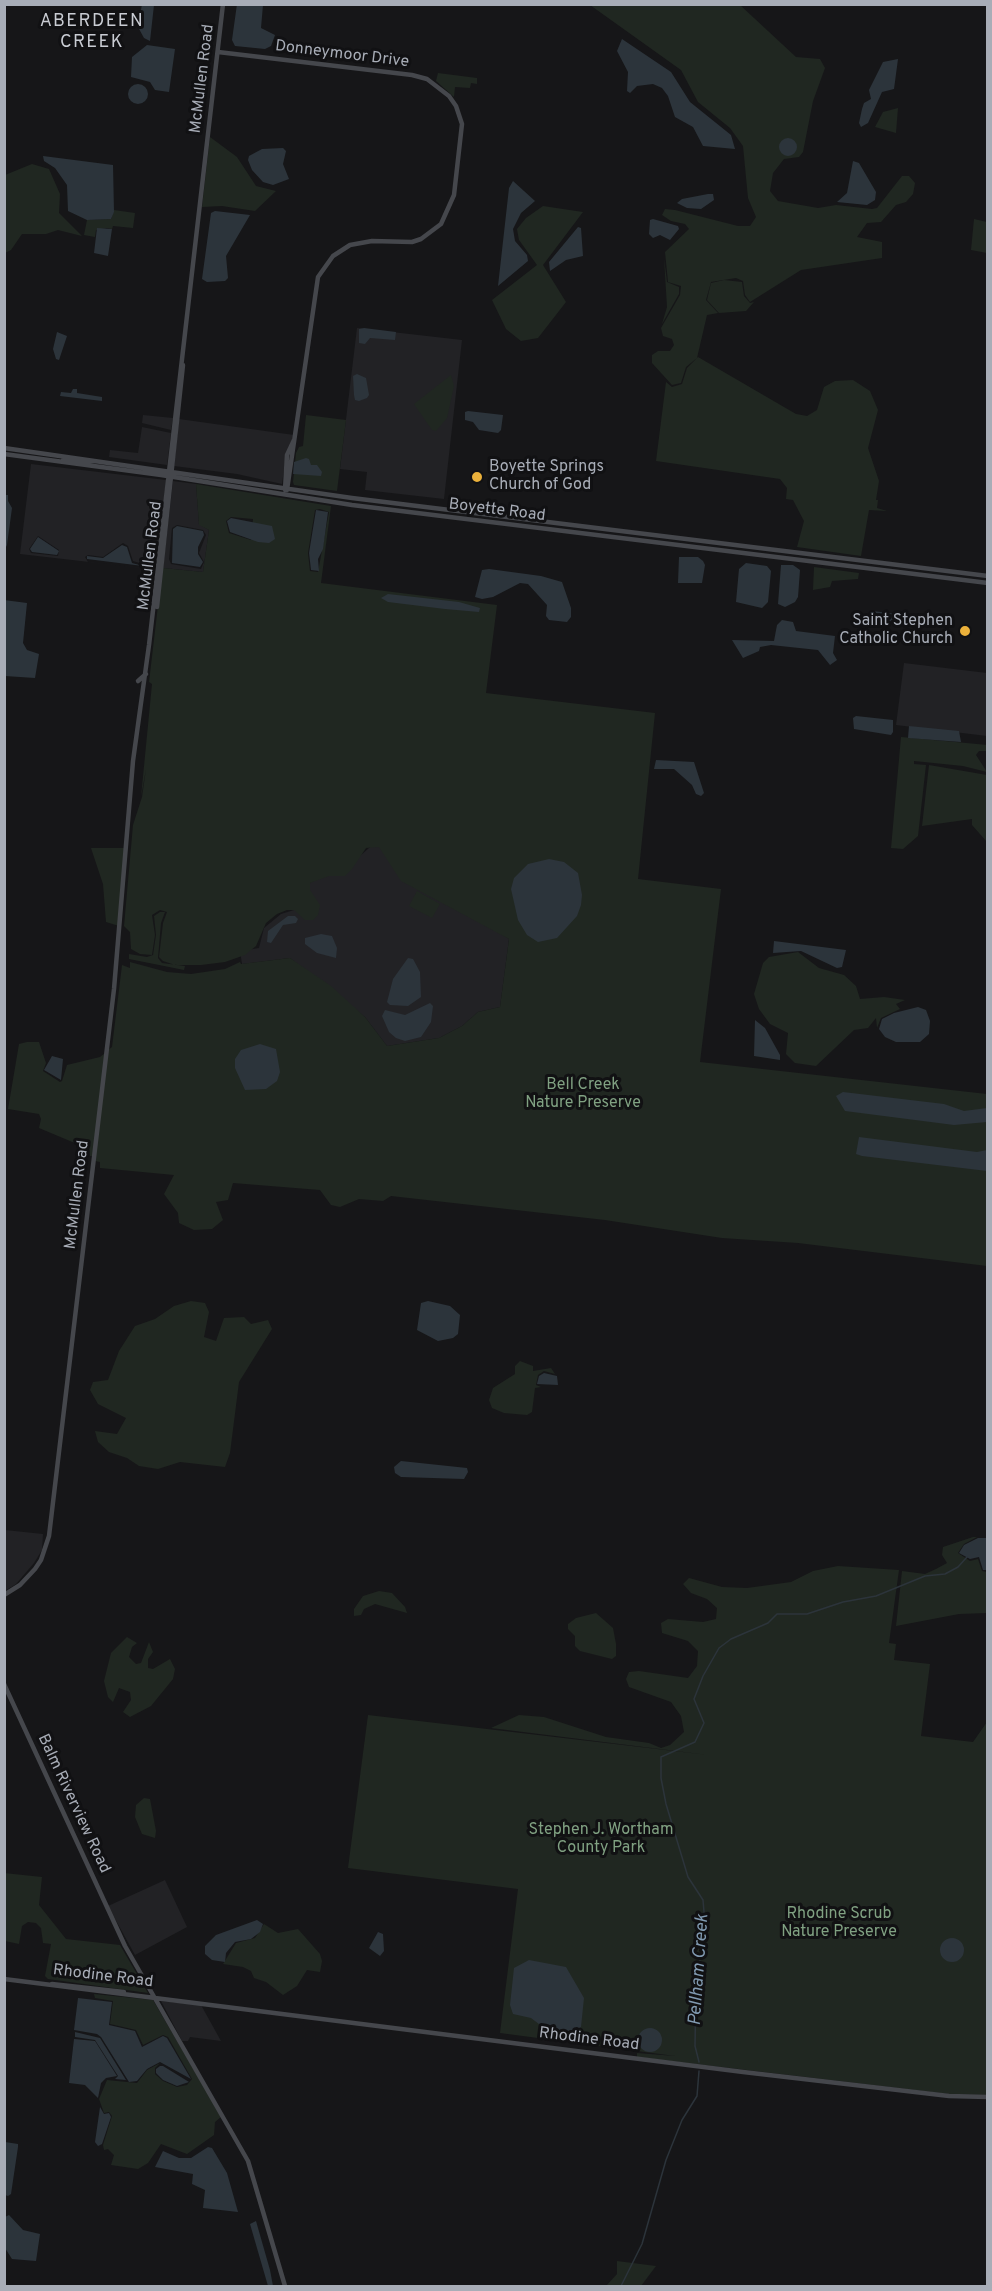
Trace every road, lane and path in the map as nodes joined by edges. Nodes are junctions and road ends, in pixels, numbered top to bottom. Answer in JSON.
{"nodes":[{"id":1,"x":224,"y":4,"type":"edge"},
{"id":2,"x":219,"y":52,"type":"junction"},
{"id":3,"x":4,"y":447,"type":"edge"},
{"id":4,"x":4,"y":454,"type":"edge"},
{"id":5,"x":53,"y":454,"type":"junction"},
{"id":6,"x":98,"y":460,"type":"junction"},
{"id":7,"x":62,"y":462,"type":"junction"},
{"id":8,"x":170,"y":470,"type":"junction"},
{"id":9,"x":170,"y":476,"type":"junction"},
{"id":10,"x":286,"y":489,"type":"junction"},
{"id":11,"x":285,"y":495,"type":"junction"},
{"id":12,"x":987,"y":576,"type":"edge"},
{"id":13,"x":987,"y":583,"type":"edge"},
{"id":14,"x":146,"y":674,"type":"junction"},
{"id":15,"x":138,"y":681,"type":"dead end"},
{"id":16,"x":132,"y":779,"type":"junction"},
{"id":17,"x":4,"y":1595,"type":"edge"},
{"id":18,"x":4,"y":1684,"type":"edge"},
{"id":19,"x":4,"y":1979,"type":"edge"},
{"id":20,"x":155,"y":1997,"type":"junction"},
{"id":21,"x":987,"y":2097,"type":"edge"},
{"id":22,"x":285,"y":2286,"type":"edge"}],
"edges":[{"from":1,"to":2,"type":"street","name":"McMullen Road"},
{"from":2,"to":8,"type":"street","name":"McMullen Road"},
{"from":2,"to":10,"type":"street","name":"Donneymoor Drive"},
{"from":3,"to":5,"type":"street","name":"Boyette Road"},
{"from":4,"to":7,"type":"street","name":"Boyette Road"},
{"from":5,"to":6,"type":"street","name":"Boyette Road"},
{"from":5,"to":7,"type":"street"},
{"from":6,"to":7,"type":"street"},
{"from":6,"to":8,"type":"street","name":"Boyette Road"},
{"from":7,"to":9,"type":"street","name":"Boyette Road"},
{"from":8,"to":9,"type":"street","name":"McMullen Road"},
{"from":8,"to":10,"type":"street","name":"Boyette Road"},
{"from":9,"to":11,"type":"street","name":"Boyette Road"},
{"from":9,"to":14,"type":"street","name":"McMullen Road"},
{"from":9,"to":16,"type":"street","name":"McMullen Road"},
{"from":10,"to":11,"type":"street","name":"Donneymoor Drive"},
{"from":10,"to":12,"type":"street","name":"Boyette Road"},
{"from":11,"to":13,"type":"street","name":"Boyette Road"},
{"from":14,"to":15,"type":"street"},
{"from":14,"to":16,"type":"street","name":"McMullen Road"},
{"from":16,"to":17,"type":"street","name":"McMullen Road"},
{"from":18,"to":20,"type":"street","name":"Balm Riverview Road"},
{"from":19,"to":20,"type":"street","name":"Rhodine Road"},
{"from":20,"to":21,"type":"street","name":"Rhodine Road"},
{"from":20,"to":22,"type":"street","name":"Balm Riverview Road"}]}
